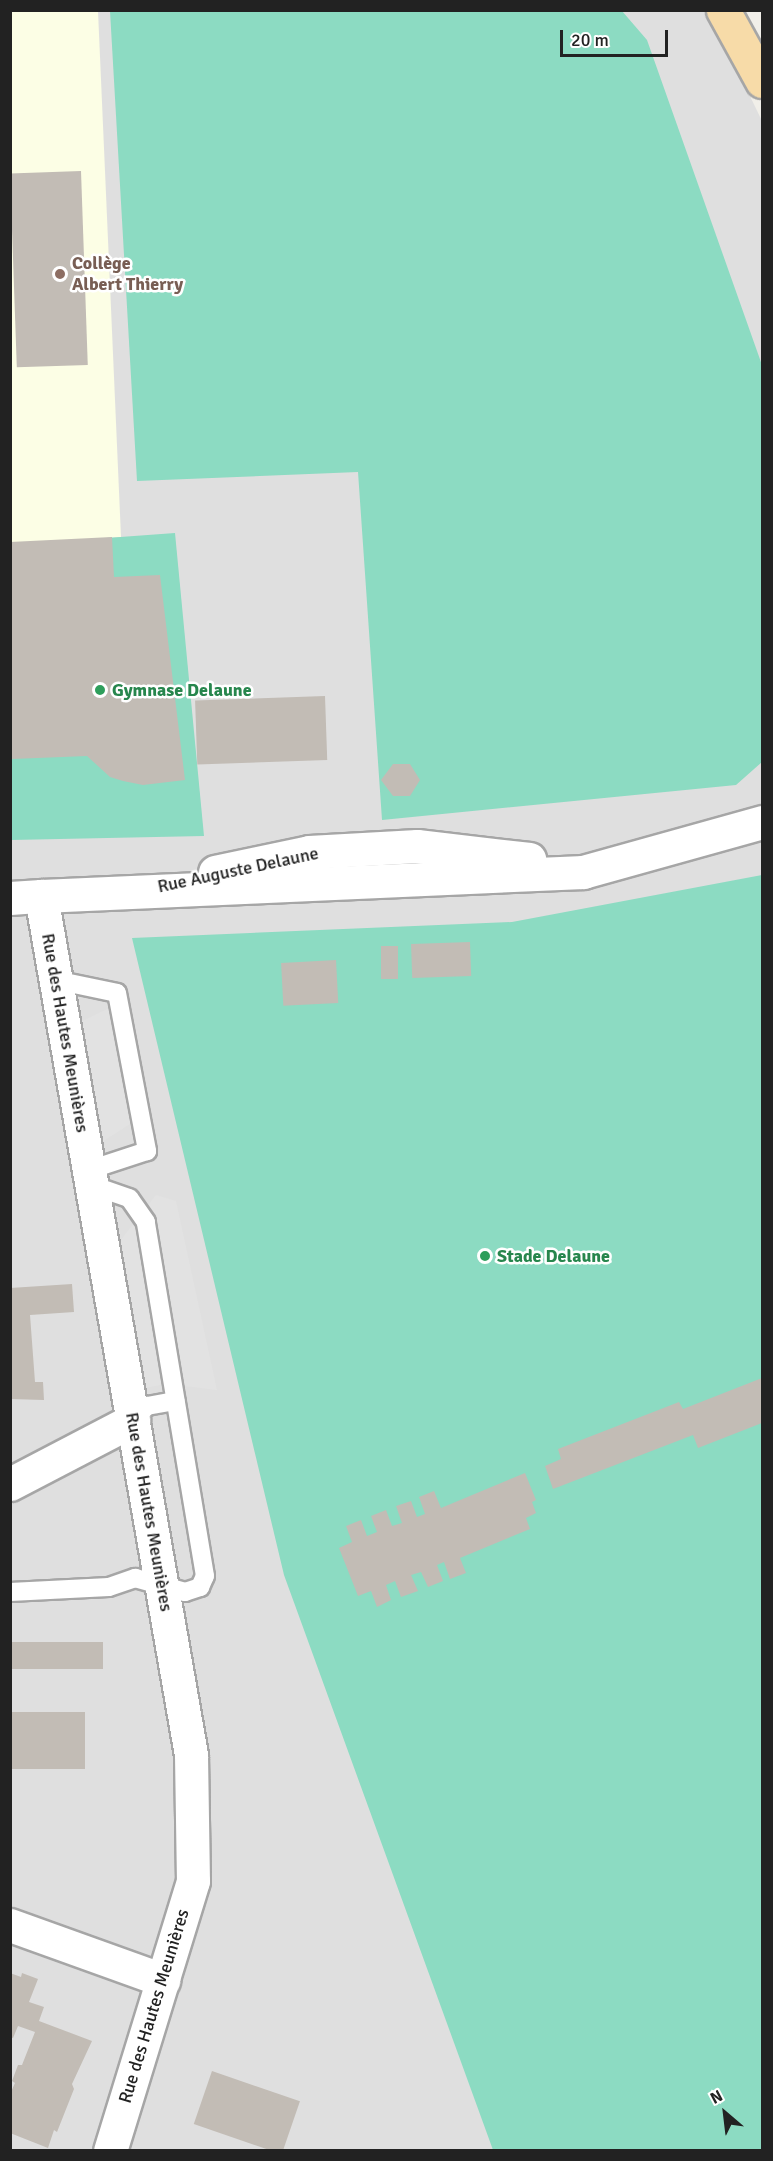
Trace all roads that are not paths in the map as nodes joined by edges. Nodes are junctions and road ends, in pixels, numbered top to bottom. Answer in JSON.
{"nodes":[{"id":1,"x":723,"y":10,"type":"edge"},
{"id":2,"x":762,"y":81,"type":"edge"},
{"id":3,"x":762,"y":822,"type":"edge"},
{"id":4,"x":26,"y":897,"type":"edge"},
{"id":5,"x":55,"y":980,"type":"junction"},
{"id":6,"x":90,"y":1178,"type":"junction"},
{"id":7,"x":176,"y":1401,"type":"junction"},
{"id":8,"x":133,"y":1420,"type":"junction"},
{"id":9,"x":10,"y":1484,"type":"edge"},
{"id":10,"x":162,"y":1588,"type":"junction"},
{"id":11,"x":10,"y":1592,"type":"edge"},
{"id":12,"x":10,"y":1925,"type":"edge"},
{"id":13,"x":162,"y":1980,"type":"junction"},
{"id":14,"x":110,"y":2151,"type":"edge"}],
"edges":[{"from":1,"to":2,"type":"main road"},
{"from":3,"to":4,"type":"street","name":"Rue Auguste Delaune"},
{"from":4,"to":5,"type":"street","name":"Rue des Hautes Meunières"},
{"from":5,"to":6,"type":"street","name":"Rue des Hautes Meunières"},
{"from":5,"to":6,"type":"lane"},
{"from":6,"to":7,"type":"lane"},
{"from":6,"to":8,"type":"street","name":"Rue des Hautes Meunières"},
{"from":7,"to":8,"type":"lane"},
{"from":7,"to":10,"type":"lane"},
{"from":8,"to":9,"type":"street"},
{"from":8,"to":10,"type":"street","name":"Rue des Hautes Meunières"},
{"from":10,"to":11,"type":"lane"},
{"from":10,"to":13,"type":"street","name":"Rue des Hautes Meunières"},
{"from":12,"to":13,"type":"street"},
{"from":13,"to":14,"type":"street","name":"Rue des Hautes Meunières"}]}
